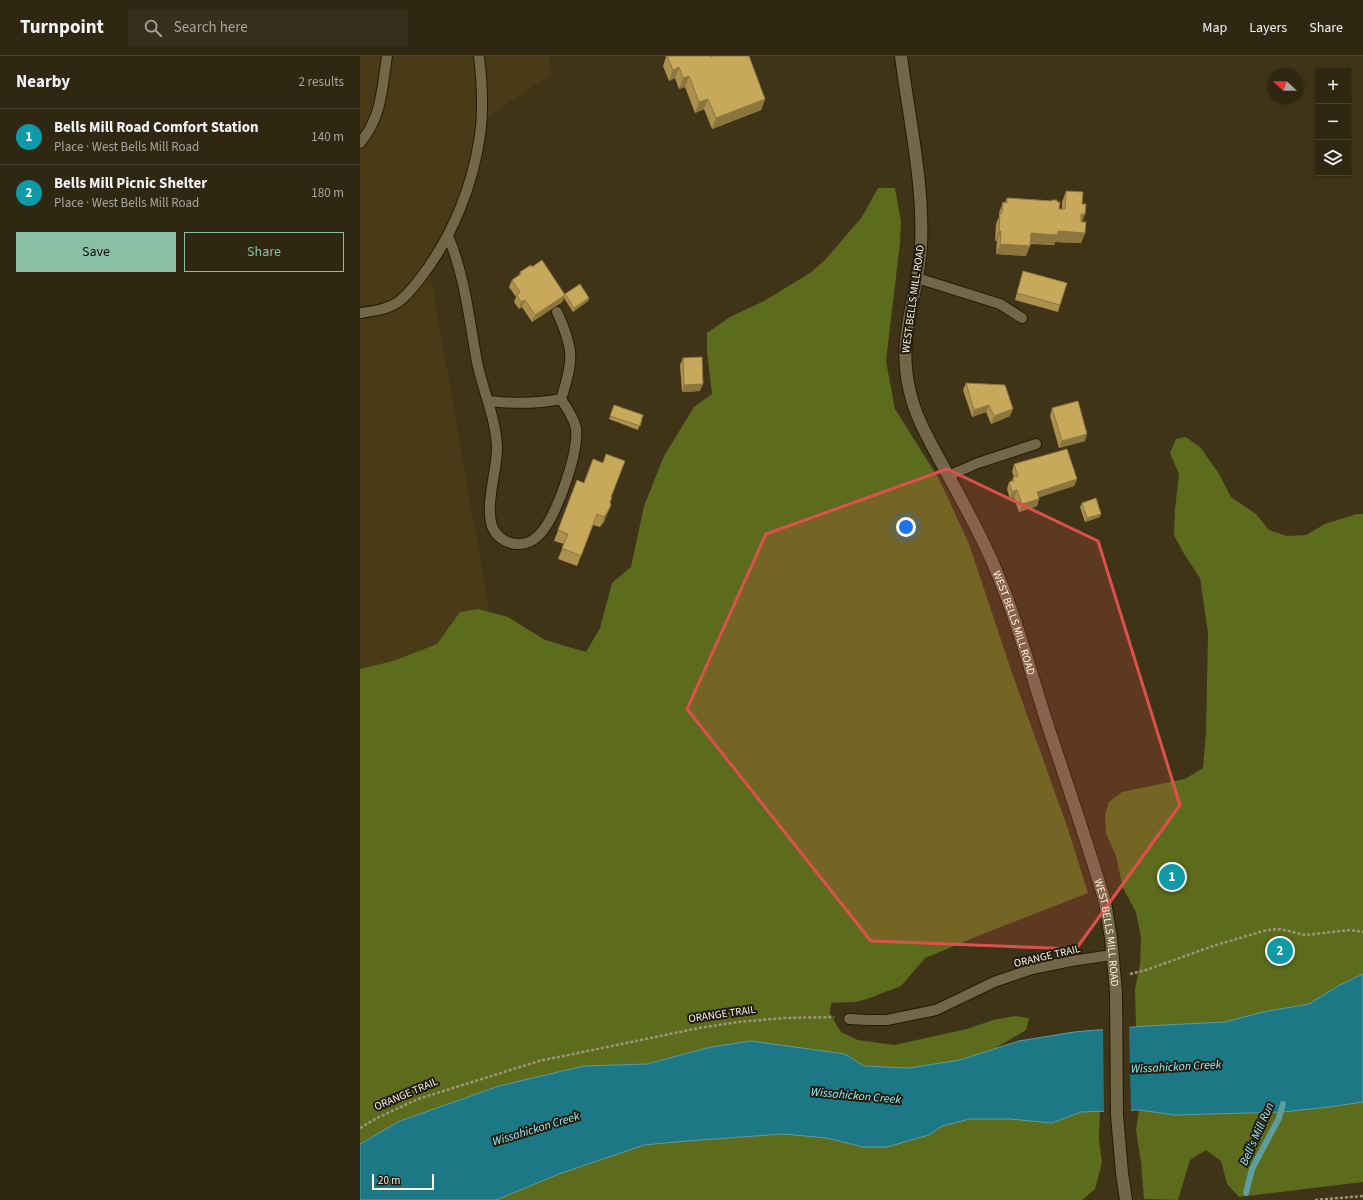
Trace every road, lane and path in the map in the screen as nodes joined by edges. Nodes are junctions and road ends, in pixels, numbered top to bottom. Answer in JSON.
{"nodes":[{"id":1,"x":387,"y":56,"type":"edge"},
{"id":2,"x":479,"y":56,"type":"edge"},
{"id":3,"x":901,"y":56,"type":"edge"},
{"id":4,"x":360,"y":143,"type":"edge"},
{"id":5,"x":448,"y":236,"type":"junction"},
{"id":6,"x":917,"y":278,"type":"junction"},
{"id":7,"x":557,"y":312,"type":"edge"},
{"id":8,"x":360,"y":313,"type":"edge"},
{"id":9,"x":1022,"y":318,"type":"dead end"},
{"id":10,"x":561,"y":398,"type":"junction"},
{"id":11,"x":489,"y":401,"type":"junction"},
{"id":12,"x":1036,"y":444,"type":"dead end"},
{"id":13,"x":948,"y":476,"type":"junction"},
{"id":14,"x":1363,"y":932,"type":"edge"},
{"id":15,"x":1112,"y":955,"type":"junction"},
{"id":16,"x":1128,"y":974,"type":"dead end"},
{"id":17,"x":849,"y":1018,"type":"joint"},
{"id":18,"x":360,"y":1128,"type":"edge"},
{"id":19,"x":1363,"y":1196,"type":"edge"},
{"id":20,"x":1126,"y":1200,"type":"edge"},
{"id":21,"x":1315,"y":1200,"type":"edge"}],
"edges":[{"from":1,"to":4,"type":"lane"},
{"from":2,"to":5,"type":"lane"},
{"from":3,"to":6,"type":"street","name":"WEST BELLS MILL ROAD"},
{"from":5,"to":8,"type":"lane"},
{"from":5,"to":11,"type":"lane"},
{"from":6,"to":9,"type":"lane"},
{"from":6,"to":13,"type":"street","name":"WEST BELLS MILL ROAD"},
{"from":7,"to":10,"type":"lane"},
{"from":10,"to":11,"type":"lane"},
{"from":10,"to":11,"type":"lane"},
{"from":12,"to":13,"type":"lane"},
{"from":13,"to":15,"type":"street","name":"WEST BELLS MILL ROAD"},
{"from":14,"to":16,"type":"path"},
{"from":15,"to":17,"type":"lane","name":"ORANGE TRAIL"},
{"from":15,"to":20,"type":"street","name":"WEST BELLS MILL ROAD"},
{"from":17,"to":18,"type":"path","name":"ORANGE TRAIL"},
{"from":19,"to":21,"type":"path"}]}
